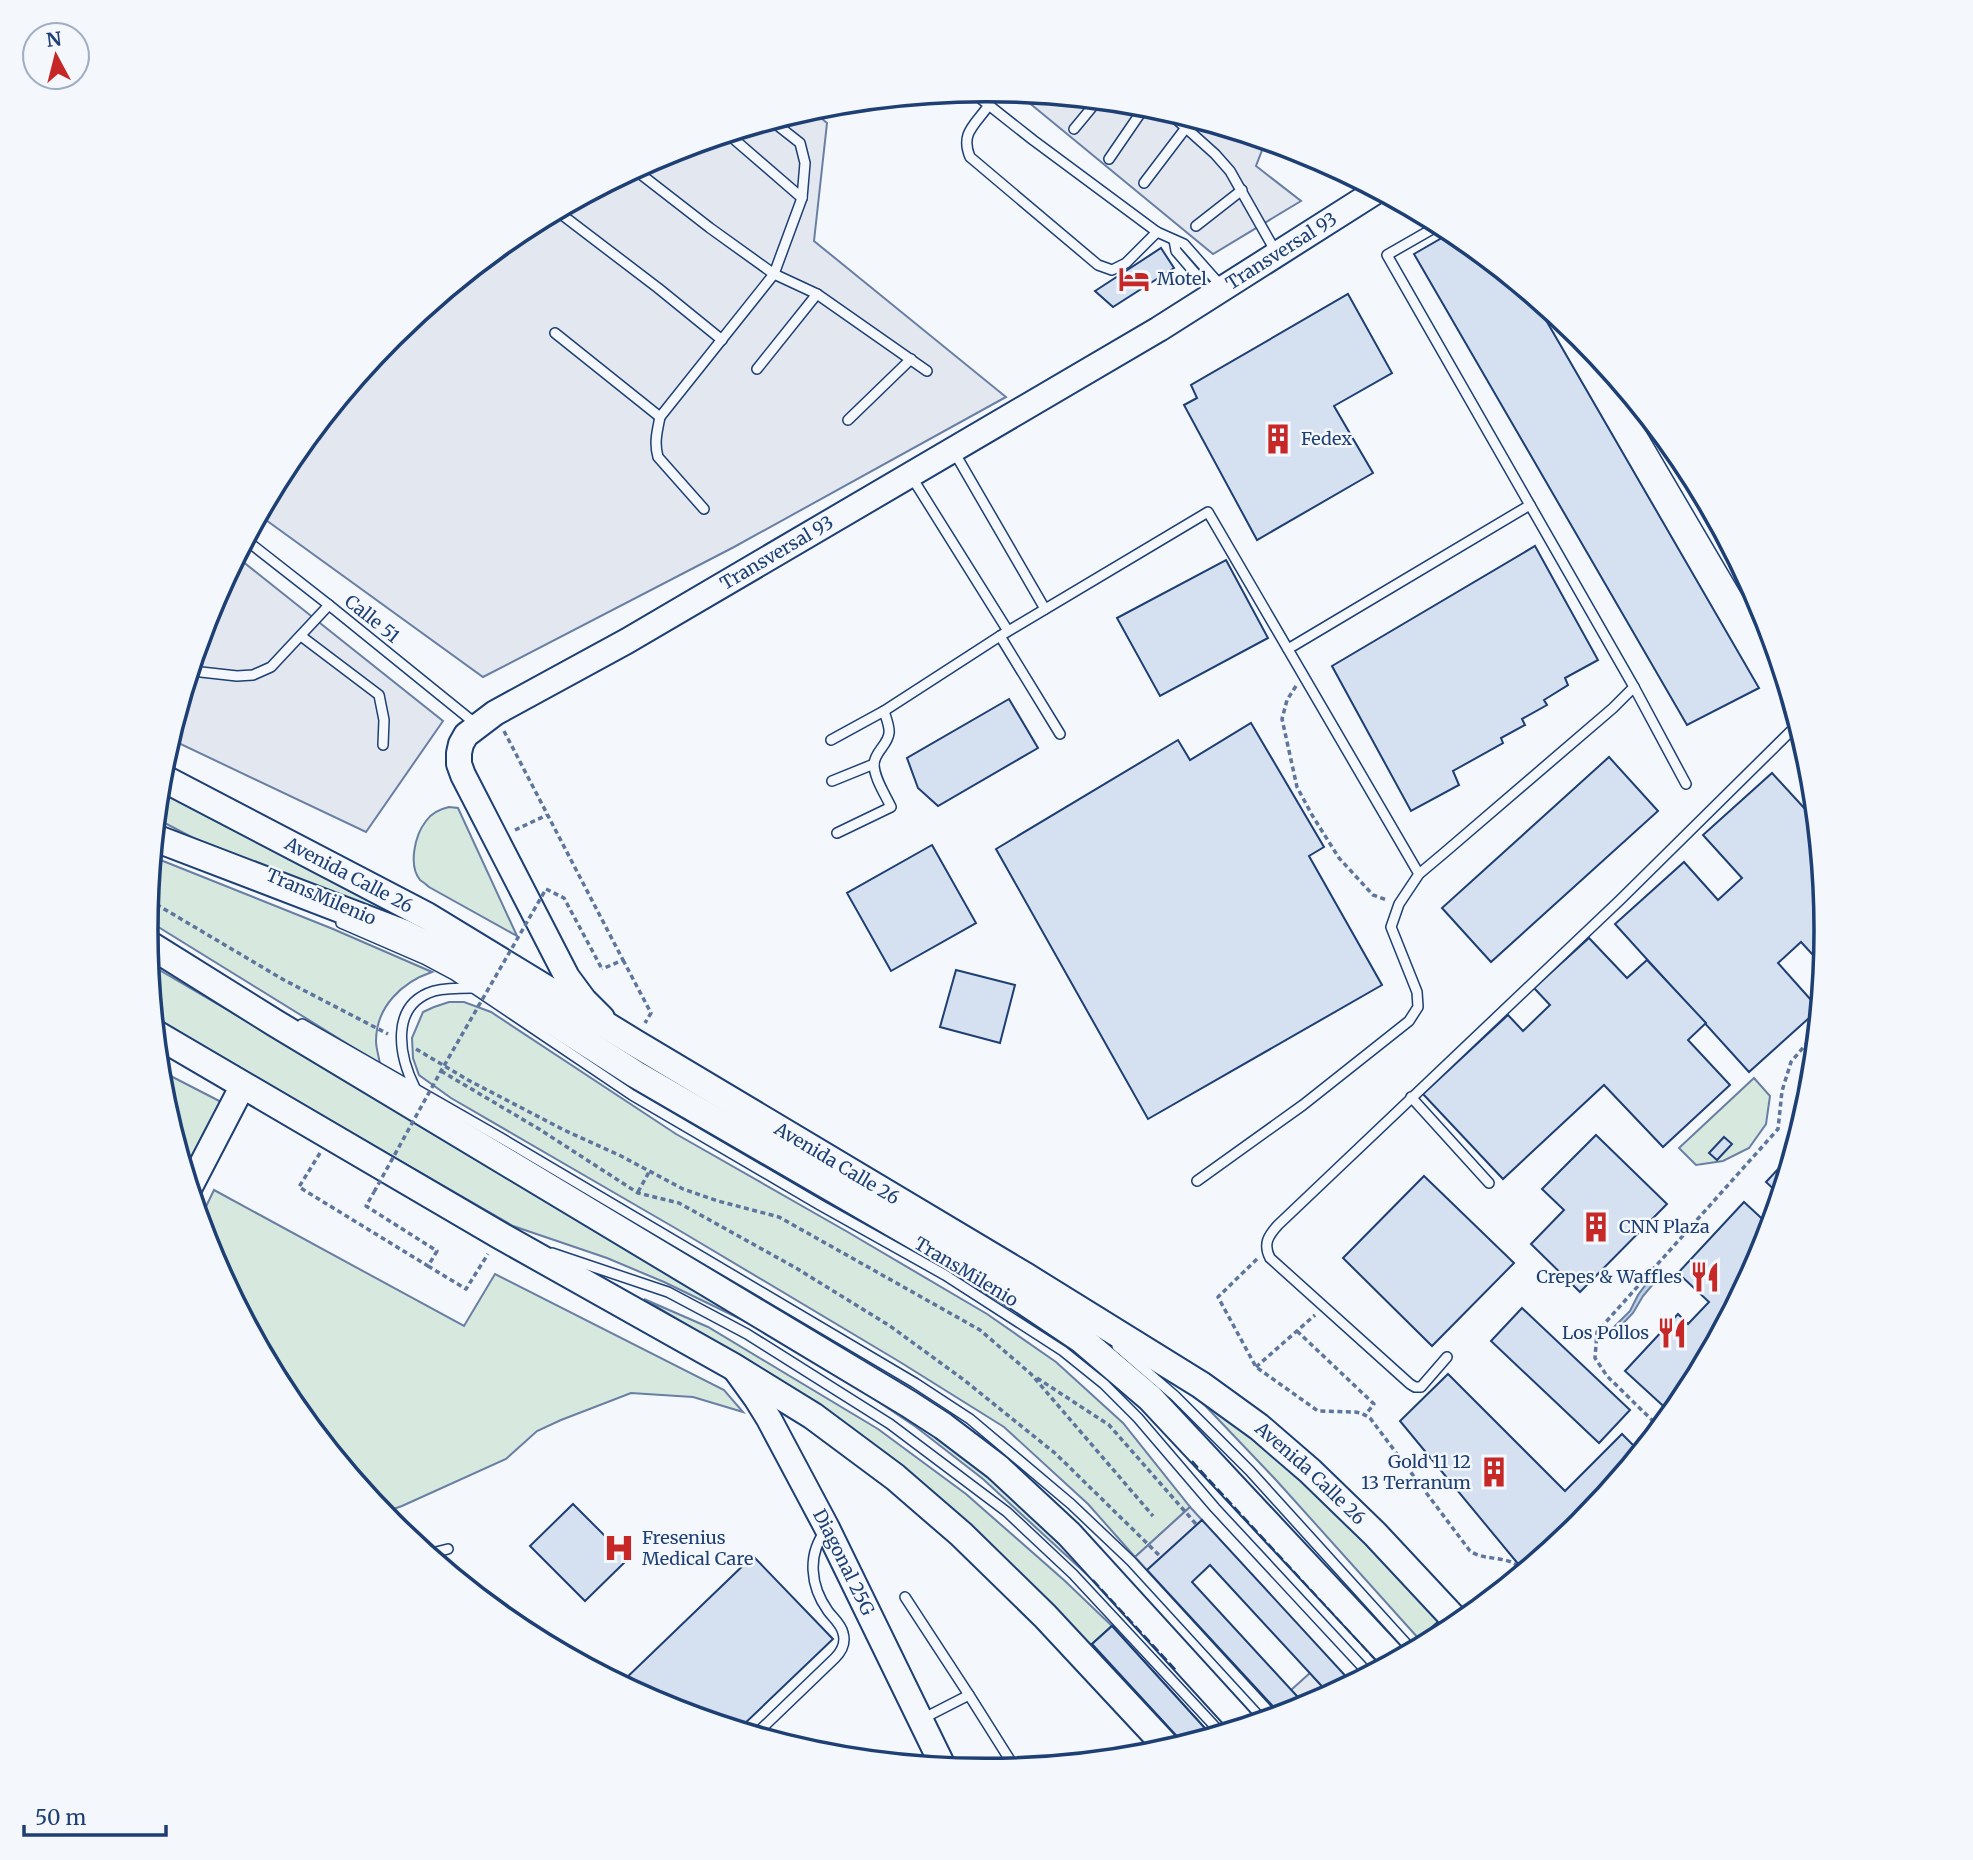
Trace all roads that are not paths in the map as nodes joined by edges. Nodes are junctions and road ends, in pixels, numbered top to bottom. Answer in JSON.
{"nodes":[{"id":1,"x":985,"y":102,"type":"edge"},
{"id":2,"x":989,"y":105,"type":"junction"},
{"id":3,"x":1091,"y":109,"type":"edge"},
{"id":4,"x":1139,"y":116,"type":"edge"},
{"id":5,"x":1181,"y":125,"type":"edge"},
{"id":6,"x":781,"y":128,"type":"edge"},
{"id":7,"x":1074,"y":128,"type":"dead end"},
{"id":8,"x":1185,"y":129,"type":"junction"},
{"id":9,"x":736,"y":141,"type":"edge"},
{"id":10,"x":1109,"y":159,"type":"dead end"},
{"id":11,"x":644,"y":176,"type":"edge"},
{"id":12,"x":1144,"y":183,"type":"dead end"},
{"id":13,"x":1242,"y":190,"type":"junction"},
{"id":14,"x":1369,"y":196,"type":"edge"},
{"id":15,"x":802,"y":198,"type":"junction"},
{"id":16,"x":565,"y":217,"type":"edge"},
{"id":17,"x":1196,"y":226,"type":"dead end"},
{"id":18,"x":1430,"y":230,"type":"edge"},
{"id":19,"x":1157,"y":232,"type":"junction"},
{"id":20,"x":1278,"y":254,"type":"junction"},
{"id":21,"x":775,"y":274,"type":"junction"},
{"id":22,"x":1218,"y":291,"type":"junction"},
{"id":23,"x":817,"y":294,"type":"junction"},
{"id":24,"x":555,"y":333,"type":"dead end"},
{"id":25,"x":722,"y":340,"type":"junction"},
{"id":26,"x":911,"y":359,"type":"junction"},
{"id":27,"x":757,"y":369,"type":"dead end"},
{"id":28,"x":927,"y":371,"type":"dead end"},
{"id":29,"x":660,"y":417,"type":"junction"},
{"id":30,"x":848,"y":420,"type":"dead end"},
{"id":31,"x":952,"y":449,"type":"junction"},
{"id":32,"x":910,"y":474,"type":"junction"},
{"id":33,"x":1530,"y":505,"type":"junction"},
{"id":34,"x":704,"y":509,"type":"dead end"},
{"id":35,"x":253,"y":545,"type":"edge"},
{"id":36,"x":329,"y":605,"type":"junction"},
{"id":37,"x":1045,"y":609,"type":"junction"},
{"id":38,"x":1004,"y":634,"type":"junction"},
{"id":39,"x":301,"y":636,"type":"junction"},
{"id":40,"x":1288,"y":649,"type":"junction"},
{"id":41,"x":201,"y":672,"type":"dead end"},
{"id":42,"x":1634,"y":687,"type":"junction"},
{"id":43,"x":884,"y":711,"type":"junction"},
{"id":44,"x":486,"y":719,"type":"junction"},
{"id":45,"x":1791,"y":731,"type":"edge"},
{"id":46,"x":1060,"y":734,"type":"dead end"},
{"id":47,"x":831,"y":740,"type":"dead end"},
{"id":48,"x":383,"y":746,"type":"dead end"},
{"id":49,"x":874,"y":764,"type":"junction"},
{"id":50,"x":832,"y":782,"type":"dead end"},
{"id":51,"x":171,"y":784,"type":"edge"},
{"id":52,"x":1686,"y":784,"type":"dead end"},
{"id":53,"x":837,"y":834,"type":"dead end"},
{"id":54,"x":163,"y":841,"type":"edge"},
{"id":55,"x":163,"y":842,"type":"edge"},
{"id":56,"x":1419,"y":874,"type":"junction"},
{"id":57,"x":269,"y":892,"type":"dead end"},
{"id":58,"x":328,"y":918,"type":"dead end"},
{"id":59,"x":159,"y":945,"type":"edge"},
{"id":60,"x":472,"y":988,"type":"junction"},
{"id":61,"x":298,"y":1022,"type":"dead end"},
{"id":62,"x":615,"y":1031,"type":"junction"},
{"id":63,"x":165,"y":1039,"type":"edge"},
{"id":64,"x":243,"y":1085,"type":"junction"},
{"id":65,"x":415,"y":1088,"type":"junction"},
{"id":66,"x":1411,"y":1097,"type":"junction"},
{"id":67,"x":196,"y":1175,"type":"edge"},
{"id":68,"x":1197,"y":1181,"type":"dead end"},
{"id":69,"x":1489,"y":1183,"type":"dead end"},
{"id":70,"x":501,"y":1236,"type":"junction"},
{"id":71,"x":1025,"y":1276,"type":"junction"},
{"id":72,"x":1447,"y":1357,"type":"dead end"},
{"id":73,"x":732,"y":1366,"type":"junction"},
{"id":74,"x":827,"y":1528,"type":"junction"},
{"id":75,"x":448,"y":1549,"type":"dead end"},
{"id":76,"x":438,"y":1551,"type":"edge"},
{"id":77,"x":905,"y":1597,"type":"dead end"},
{"id":78,"x":1451,"y":1616,"type":"edge"},
{"id":79,"x":1407,"y":1644,"type":"edge"},
{"id":80,"x":1389,"y":1654,"type":"edge"},
{"id":81,"x":1363,"y":1668,"type":"edge"},
{"id":82,"x":969,"y":1695,"type":"junction"},
{"id":83,"x":1267,"y":1709,"type":"edge"},
{"id":84,"x":1238,"y":1719,"type":"edge"},
{"id":85,"x":920,"y":1720,"type":"junction"},
{"id":86,"x":1215,"y":1726,"type":"edge"},
{"id":87,"x":762,"y":1727,"type":"edge"},
{"id":88,"x":1161,"y":1740,"type":"edge"},
{"id":89,"x":939,"y":1757,"type":"edge"},
{"id":90,"x":1008,"y":1758,"type":"edge"}],
"edges":[{"from":1,"to":2,"type":"lane"},
{"from":2,"to":19,"type":"lane"},
{"from":2,"to":19,"type":"lane"},
{"from":3,"to":7,"type":"lane"},
{"from":4,"to":10,"type":"lane"},
{"from":5,"to":8,"type":"lane"},
{"from":6,"to":15,"type":"lane"},
{"from":8,"to":12,"type":"lane"},
{"from":8,"to":13,"type":"lane"},
{"from":9,"to":15,"type":"lane"},
{"from":11,"to":21,"type":"lane"},
{"from":13,"to":17,"type":"lane"},
{"from":13,"to":20,"type":"lane"},
{"from":14,"to":20,"type":"main road","name":"Transversal 93"},
{"from":15,"to":21,"type":"lane"},
{"from":16,"to":25,"type":"lane"},
{"from":18,"to":33,"type":"lane"},
{"from":19,"to":22,"type":"lane"},
{"from":20,"to":22,"type":"main road","name":"Transversal 93"},
{"from":21,"to":23,"type":"lane"},
{"from":21,"to":25,"type":"lane"},
{"from":22,"to":31,"type":"main road","name":"Transversal 93"},
{"from":23,"to":26,"type":"lane"},
{"from":23,"to":27,"type":"lane"},
{"from":24,"to":29,"type":"lane"},
{"from":25,"to":29,"type":"lane"},
{"from":26,"to":28,"type":"lane"},
{"from":26,"to":30,"type":"lane"},
{"from":29,"to":34,"type":"lane"},
{"from":31,"to":32,"type":"main road","name":"Transversal 93"},
{"from":31,"to":37,"type":"lane"},
{"from":32,"to":38,"type":"lane"},
{"from":32,"to":44,"type":"main road","name":"Transversal 93"},
{"from":33,"to":40,"type":"lane"},
{"from":33,"to":42,"type":"lane"},
{"from":35,"to":36,"type":"lane","name":"Calle 51"},
{"from":36,"to":39,"type":"lane"},
{"from":36,"to":44,"type":"lane","name":"Calle 51"},
{"from":37,"to":38,"type":"lane"},
{"from":37,"to":40,"type":"lane"},
{"from":38,"to":43,"type":"lane"},
{"from":38,"to":46,"type":"lane"},
{"from":39,"to":41,"type":"lane"},
{"from":39,"to":48,"type":"lane"},
{"from":40,"to":56,"type":"lane"},
{"from":42,"to":52,"type":"lane"},
{"from":42,"to":56,"type":"lane"},
{"from":43,"to":47,"type":"lane"},
{"from":43,"to":49,"type":"lane"},
{"from":44,"to":62,"type":"main road","name":"Transversal 93"},
{"from":45,"to":66,"type":"lane"},
{"from":49,"to":50,"type":"lane"},
{"from":49,"to":53,"type":"lane"},
{"from":51,"to":62,"type":"main road","name":"Avenida Calle 26"},
{"from":54,"to":80,"type":"main road","name":"Avenida Calle 26"},
{"from":55,"to":57,"type":"lane","name":"TransMilenio"},
{"from":56,"to":68,"type":"lane"},
{"from":58,"to":60,"type":"lane","name":"TransMilenio"},
{"from":59,"to":84,"type":"main road"},
{"from":60,"to":65,"type":"lane"},
{"from":60,"to":81,"type":"lane","name":"TransMilenio"},
{"from":61,"to":65,"type":"lane"},
{"from":62,"to":71,"type":"main road","name":"Avenida Calle 26"},
{"from":63,"to":64,"type":"main road"},
{"from":64,"to":67,"type":"main road"},
{"from":64,"to":70,"type":"main road"},
{"from":65,"to":83,"type":"lane"},
{"from":66,"to":69,"type":"lane"},
{"from":66,"to":72,"type":"lane"},
{"from":70,"to":73,"type":"main road"},
{"from":70,"to":86,"type":"lane"},
{"from":71,"to":78,"type":"main road","name":"Avenida Calle 26"},
{"from":71,"to":79,"type":"lane","name":"TransMilenio"},
{"from":73,"to":74,"type":"main road","name":"Diagonal 25G"},
{"from":73,"to":88,"type":"main road"},
{"from":74,"to":85,"type":"main road","name":"Diagonal 25G"},
{"from":74,"to":87,"type":"lane"},
{"from":75,"to":76,"type":"lane"},
{"from":77,"to":82,"type":"lane"},
{"from":82,"to":85,"type":"lane"},
{"from":82,"to":90,"type":"lane"},
{"from":85,"to":89,"type":"main road","name":"Diagonal 25G"}]}
